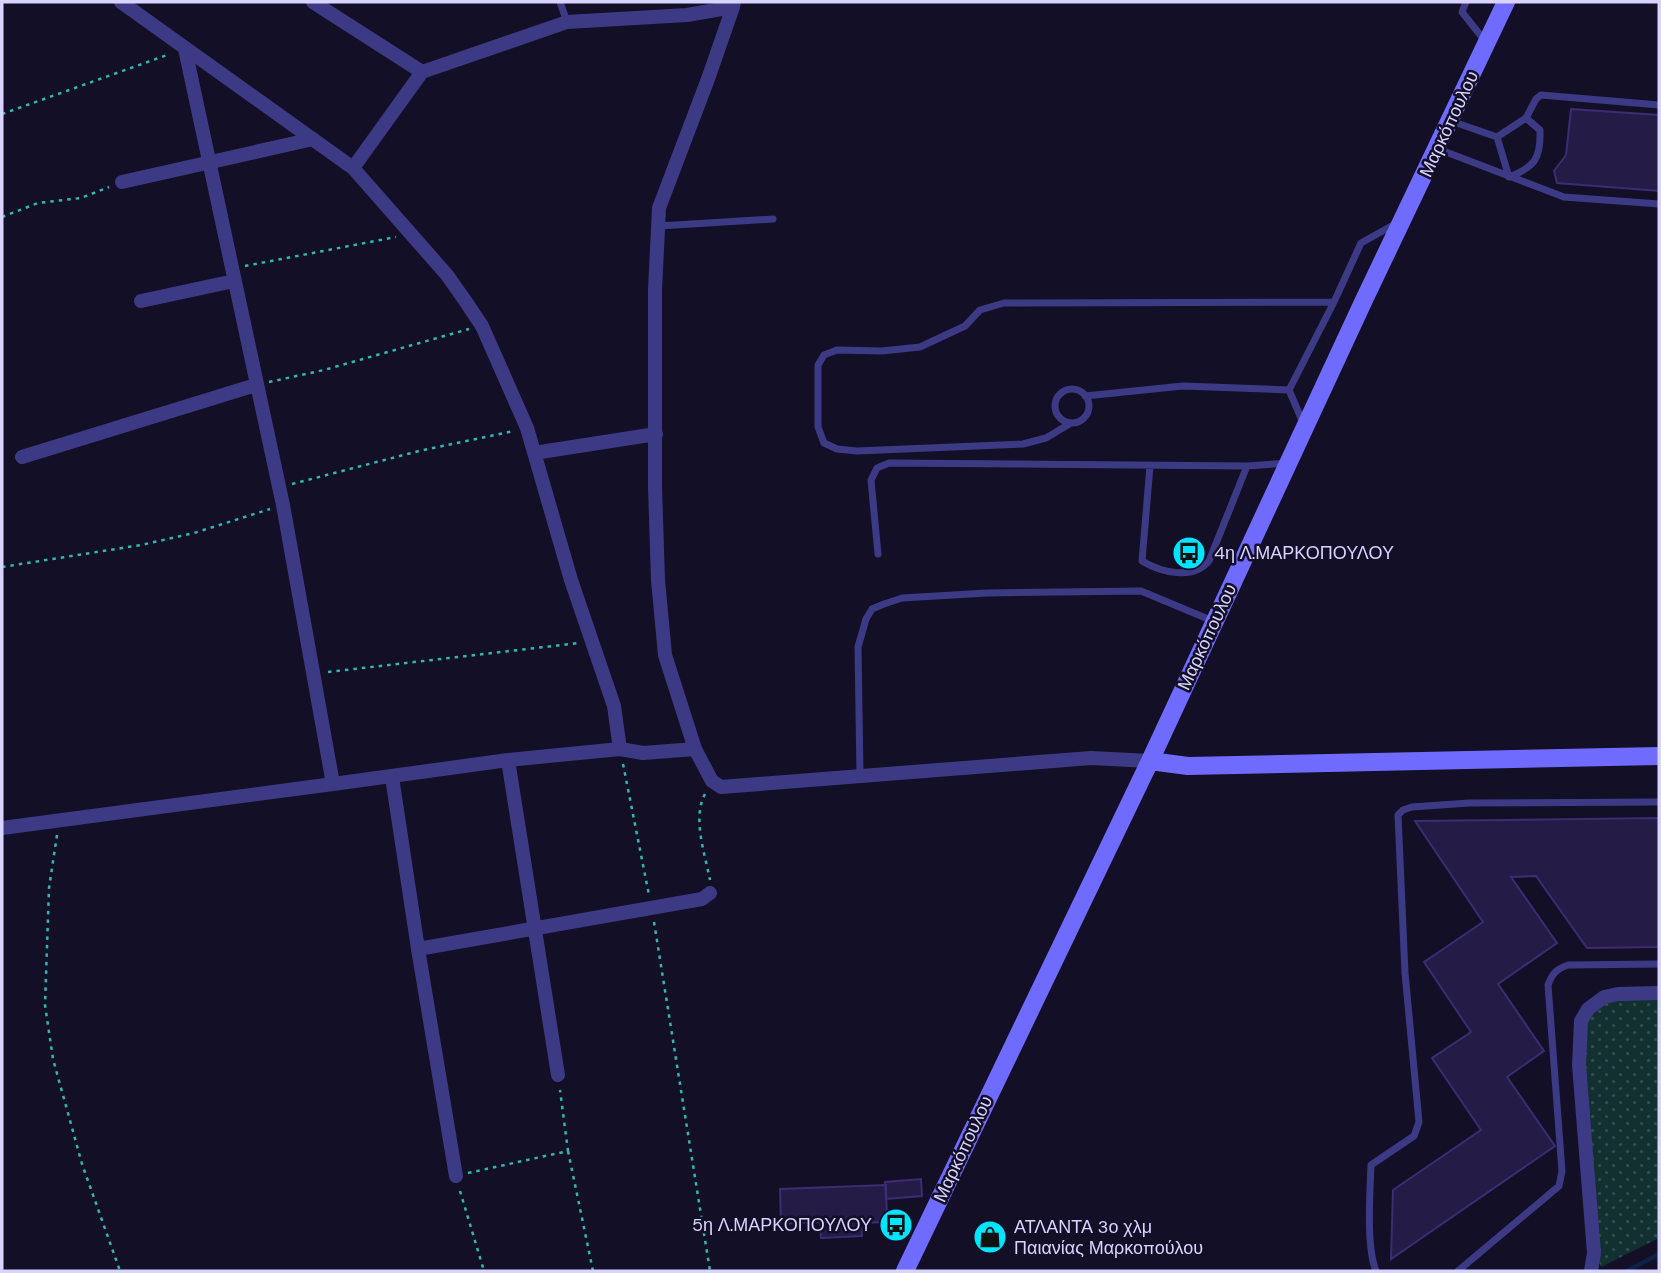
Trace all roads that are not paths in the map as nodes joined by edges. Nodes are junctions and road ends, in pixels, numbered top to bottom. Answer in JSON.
{"nodes":[{"id":1,"x":121,"y":2,"type":"edge"},
{"id":2,"x":313,"y":2,"type":"edge"},
{"id":3,"x":559,"y":2,"type":"edge"},
{"id":4,"x":1466,"y":2,"type":"edge"},
{"id":5,"x":1506,"y":2,"type":"edge"},
{"id":6,"x":734,"y":4,"type":"edge"},
{"id":7,"x":567,"y":22,"type":"junction"},
{"id":8,"x":1487,"y":44,"type":"junction"},
{"id":9,"x":185,"y":49,"type":"junction"},
{"id":10,"x":422,"y":72,"type":"junction"},
{"id":11,"x":1659,"y":105,"type":"edge"},
{"id":12,"x":1526,"y":118,"type":"junction"},
{"id":13,"x":1450,"y":121,"type":"junction"},
{"id":14,"x":1497,"y":137,"type":"junction"},
{"id":15,"x":313,"y":139,"type":"junction"},
{"id":16,"x":1437,"y":149,"type":"junction"},
{"id":17,"x":209,"y":163,"type":"junction"},
{"id":18,"x":353,"y":168,"type":"junction"},
{"id":19,"x":1509,"y":177,"type":"junction"},
{"id":20,"x":122,"y":182,"type":"road end"},
{"id":21,"x":1659,"y":204,"type":"edge"},
{"id":22,"x":773,"y":219,"type":"dead end"},
{"id":23,"x":1404,"y":219,"type":"junction"},
{"id":24,"x":658,"y":226,"type":"junction"},
{"id":25,"x":233,"y":275,"type":"junction"},
{"id":26,"x":141,"y":301,"type":"dead end"},
{"id":27,"x":1334,"y":302,"type":"junction"},
{"id":28,"x":256,"y":385,"type":"junction"},
{"id":29,"x":1289,"y":390,"type":"junction"},
{"id":30,"x":1086,"y":396,"type":"junction"},
{"id":31,"x":1071,"y":423,"type":"junction"},
{"id":32,"x":1305,"y":429,"type":"junction"},
{"id":33,"x":656,"y":434,"type":"junction"},
{"id":34,"x":534,"y":453,"type":"junction"},
{"id":35,"x":22,"y":457,"type":"dead end"},
{"id":36,"x":1290,"y":463,"type":"junction"},
{"id":37,"x":1150,"y":466,"type":"junction"},
{"id":38,"x":1247,"y":466,"type":"junction"},
{"id":39,"x":878,"y":554,"type":"dead end"},
{"id":40,"x":1214,"y":621,"type":"junction"},
{"id":41,"x":620,"y":749,"type":"junction"},
{"id":42,"x":695,"y":749,"type":"junction"},
{"id":43,"x":1659,"y":755,"type":"edge"},
{"id":44,"x":508,"y":760,"type":"junction"},
{"id":45,"x":1150,"y":761,"type":"junction"},
{"id":46,"x":860,"y":776,"type":"junction"},
{"id":47,"x":392,"y":777,"type":"junction"},
{"id":48,"x":333,"y":784,"type":"junction"},
{"id":49,"x":1659,"y":802,"type":"edge"},
{"id":50,"x":2,"y":828,"type":"edge"},
{"id":51,"x":710,"y":892,"type":"road end"},
{"id":52,"x":536,"y":929,"type":"junction"},
{"id":53,"x":418,"y":949,"type":"junction"},
{"id":54,"x":1659,"y":964,"type":"edge"},
{"id":55,"x":1659,"y":993,"type":"edge"},
{"id":56,"x":558,"y":1075,"type":"road end"},
{"id":57,"x":456,"y":1176,"type":"road end"},
{"id":58,"x":905,"y":1271,"type":"edge"},
{"id":59,"x":1376,"y":1271,"type":"edge"},
{"id":60,"x":1458,"y":1271,"type":"edge"},
{"id":61,"x":1591,"y":1271,"type":"edge"}],
"edges":[{"from":1,"to":9,"type":"street"},
{"from":2,"to":10,"type":"street"},
{"from":3,"to":7,"type":"lane"},
{"from":4,"to":8,"type":"lane"},
{"from":5,"to":8,"type":"main road","name":"Μαρκόπουλου"},
{"from":6,"to":7,"type":"street"},
{"from":6,"to":24,"type":"street"},
{"from":7,"to":10,"type":"street"},
{"from":8,"to":13,"type":"main road","name":"Μαρκόπουλου"},
{"from":9,"to":15,"type":"street"},
{"from":9,"to":17,"type":"street"},
{"from":10,"to":18,"type":"street"},
{"from":11,"to":12,"type":"lane"},
{"from":12,"to":14,"type":"lane"},
{"from":12,"to":19,"type":"lane"},
{"from":13,"to":14,"type":"lane"},
{"from":13,"to":16,"type":"main road","name":"Μαρκόπουλου"},
{"from":14,"to":19,"type":"lane"},
{"from":15,"to":17,"type":"street"},
{"from":15,"to":18,"type":"street"},
{"from":16,"to":19,"type":"lane"},
{"from":16,"to":23,"type":"main road","name":"Μαρκόπουλου"},
{"from":17,"to":20,"type":"street"},
{"from":17,"to":25,"type":"street"},
{"from":18,"to":34,"type":"street"},
{"from":19,"to":21,"type":"lane"},
{"from":22,"to":24,"type":"lane"},
{"from":23,"to":27,"type":"lane"},
{"from":23,"to":32,"type":"main road","name":"Μαρκόπουλου"},
{"from":24,"to":33,"type":"street"},
{"from":25,"to":26,"type":"street"},
{"from":25,"to":28,"type":"street"},
{"from":27,"to":29,"type":"lane"},
{"from":27,"to":31,"type":"lane"},
{"from":28,"to":35,"type":"street"},
{"from":28,"to":48,"type":"street"},
{"from":29,"to":30,"type":"lane"},
{"from":29,"to":32,"type":"lane"},
{"from":30,"to":31,"type":"lane"},
{"from":30,"to":31,"type":"lane"},
{"from":32,"to":36,"type":"main road","name":"Μαρκόπουλου"},
{"from":33,"to":34,"type":"street"},
{"from":33,"to":42,"type":"street"},
{"from":34,"to":41,"type":"street"},
{"from":36,"to":38,"type":"lane"},
{"from":36,"to":40,"type":"main road","name":"Μαρκόπουλου"},
{"from":37,"to":38,"type":"lane"},
{"from":37,"to":38,"type":"lane"},
{"from":37,"to":39,"type":"lane"},
{"from":40,"to":45,"type":"main road","name":"Μαρκόπουλου"},
{"from":40,"to":46,"type":"lane"},
{"from":41,"to":42,"type":"street"},
{"from":41,"to":44,"type":"street"},
{"from":42,"to":46,"type":"street"},
{"from":43,"to":45,"type":"main road"},
{"from":44,"to":47,"type":"street"},
{"from":44,"to":52,"type":"street"},
{"from":45,"to":46,"type":"street"},
{"from":45,"to":58,"type":"main road","name":"Μαρκόπουλου"},
{"from":47,"to":48,"type":"street"},
{"from":47,"to":53,"type":"street"},
{"from":48,"to":50,"type":"street"},
{"from":49,"to":59,"type":"lane"},
{"from":51,"to":52,"type":"street"},
{"from":52,"to":53,"type":"street"},
{"from":52,"to":56,"type":"street"},
{"from":53,"to":57,"type":"street"},
{"from":54,"to":60,"type":"lane"},
{"from":55,"to":61,"type":"street"}]}
